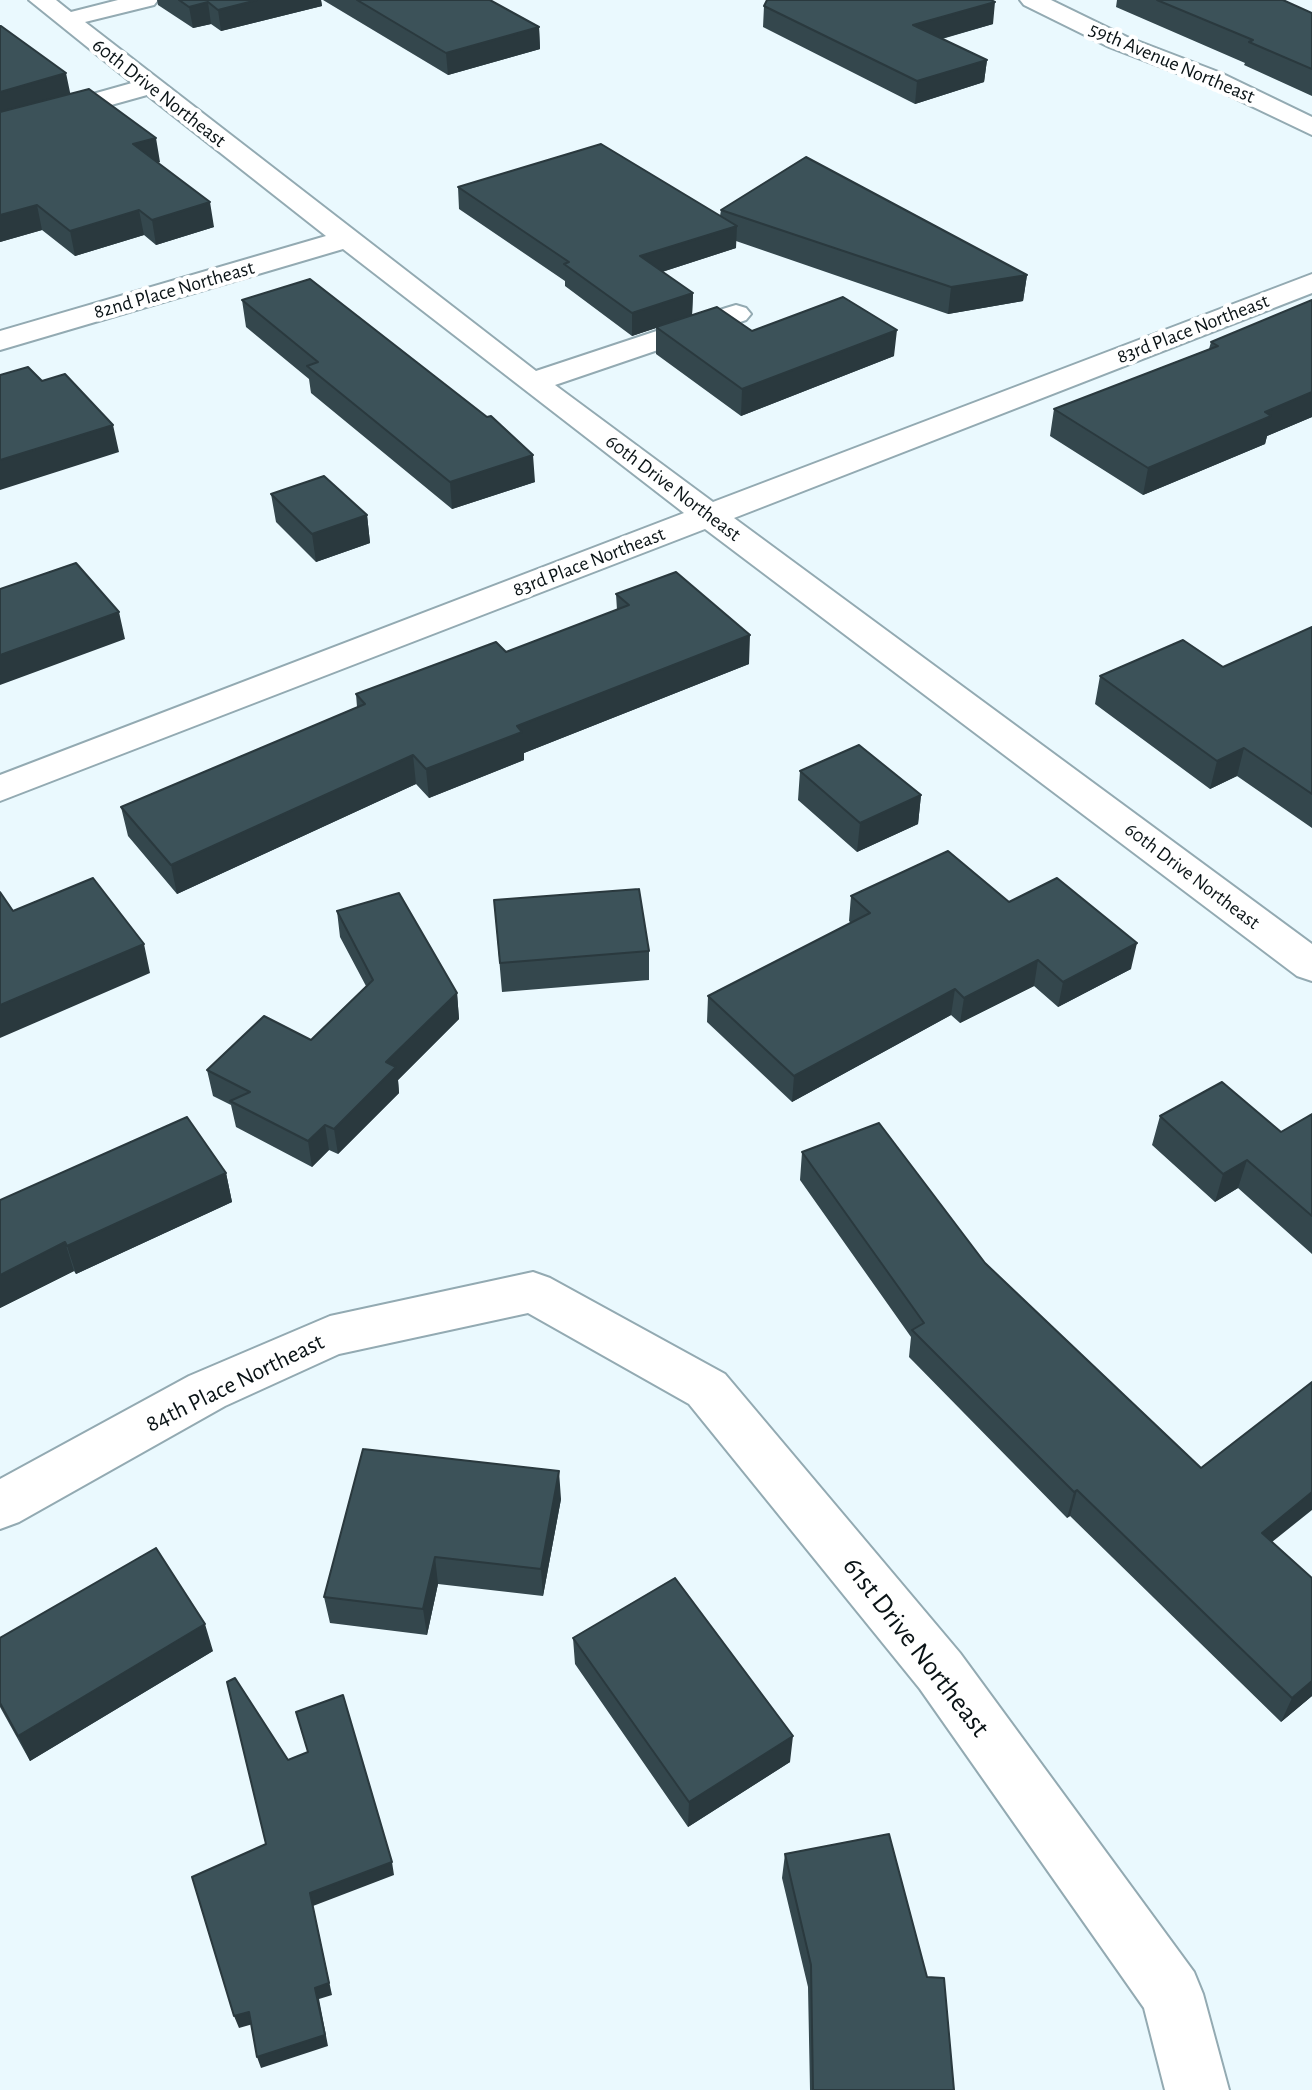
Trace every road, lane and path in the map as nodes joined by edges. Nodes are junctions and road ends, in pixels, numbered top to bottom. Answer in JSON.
{"nodes":[{"id":1,"x":146,"y":0,"type":"edge"},
{"id":2,"x":1032,"y":0,"type":"edge"},
{"id":3,"x":53,"y":10,"type":"edge"},
{"id":4,"x":151,"y":86,"type":"junction"},
{"id":5,"x":1312,"y":127,"type":"edge"},
{"id":6,"x":0,"y":128,"type":"edge"},
{"id":7,"x":347,"y":239,"type":"junction"},
{"id":8,"x":1312,"y":283,"type":"edge"},
{"id":9,"x":736,"y":314,"type":"dead end"},
{"id":10,"x":0,"y":341,"type":"edge"},
{"id":11,"x":532,"y":383,"type":"junction"},
{"id":12,"x":710,"y":516,"type":"junction"},
{"id":13,"x":0,"y":789,"type":"edge"},
{"id":14,"x":1312,"y":966,"type":"edge"},
{"id":15,"x":533,"y":1292,"type":"joint"},
{"id":16,"x":0,"y":1506,"type":"edge"},
{"id":17,"x":1197,"y":2090,"type":"edge"}],
"edges":[{"from":1,"to":3,"type":"street"},
{"from":2,"to":5,"type":"street","name":"59th Avenue Northeast"},
{"from":3,"to":4,"type":"street","name":"60th Drive Northeast"},
{"from":4,"to":6,"type":"street"},
{"from":4,"to":7,"type":"street","name":"60th Drive Northeast"},
{"from":7,"to":10,"type":"street","name":"82nd Place Northeast"},
{"from":7,"to":11,"type":"street","name":"60th Drive Northeast"},
{"from":8,"to":12,"type":"street","name":"83rd Place Northeast"},
{"from":9,"to":11,"type":"street"},
{"from":11,"to":12,"type":"street","name":"60th Drive Northeast"},
{"from":12,"to":13,"type":"street","name":"83rd Place Northeast"},
{"from":12,"to":14,"type":"street","name":"60th Drive Northeast"},
{"from":15,"to":16,"type":"street","name":"84th Place Northeast"},
{"from":15,"to":17,"type":"street","name":"61st Drive Northeast"}]}
